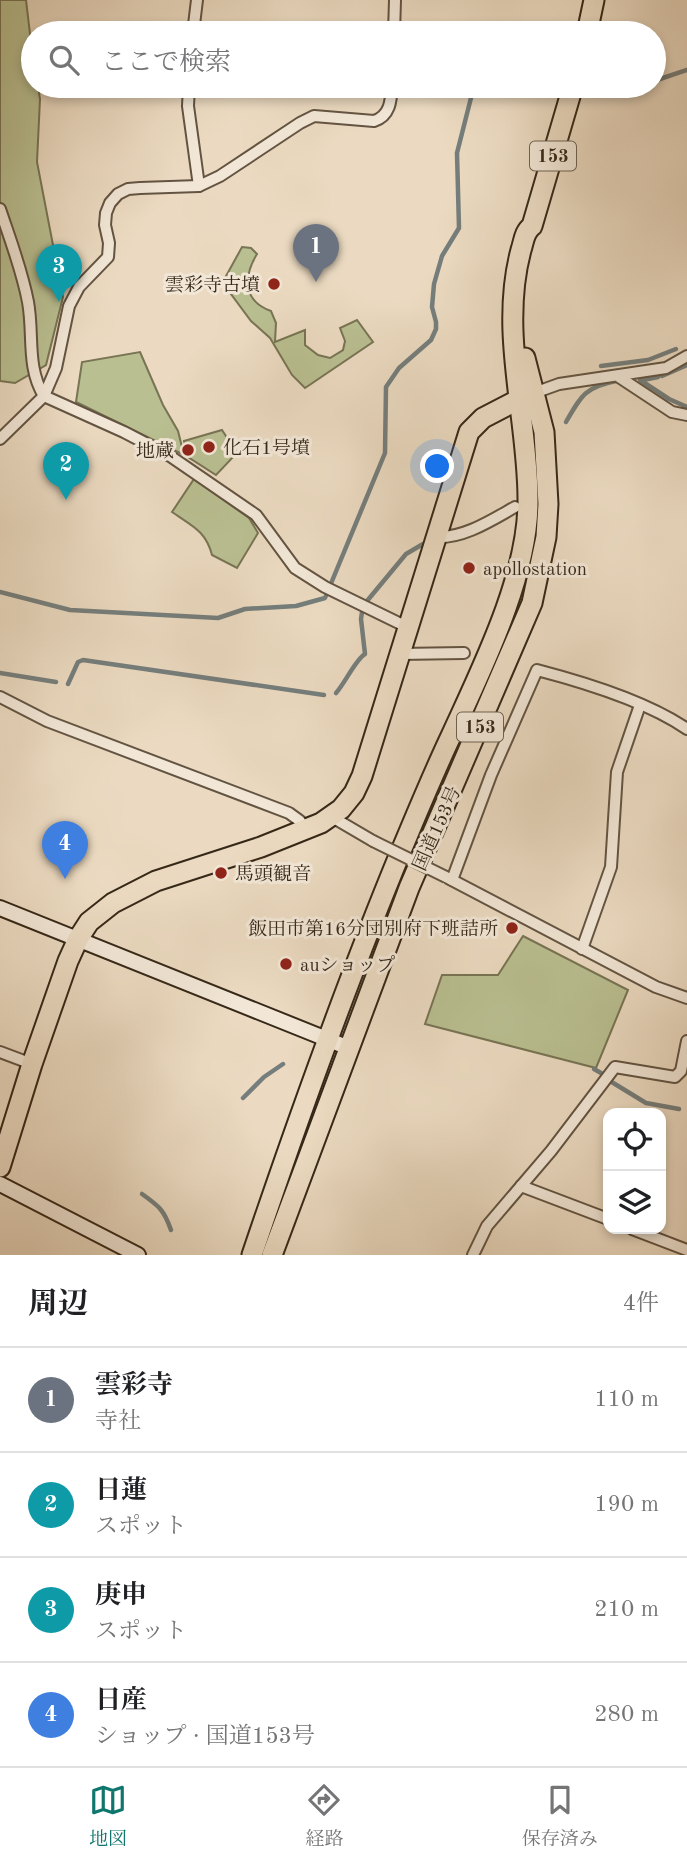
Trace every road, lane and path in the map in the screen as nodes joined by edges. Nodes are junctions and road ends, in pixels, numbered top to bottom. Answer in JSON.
{"nodes":[{"id":1,"x":197,"y":0,"type":"edge"},
{"id":2,"x":395,"y":0,"type":"edge"},
{"id":3,"x":594,"y":0,"type":"edge"},
{"id":4,"x":194,"y":21,"type":"edge"},
{"id":5,"x":394,"y":21,"type":"edge"},
{"id":6,"x":590,"y":21,"type":"edge"},
{"id":7,"x":188,"y":98,"type":"edge"},
{"id":8,"x":391,"y":98,"type":"edge"},
{"id":9,"x":569,"y":98,"type":"edge"},
{"id":10,"x":200,"y":186,"type":"junction"},
{"id":11,"x":0,"y":209,"type":"edge"},
{"id":12,"x":687,"y":356,"type":"edge"},
{"id":13,"x":619,"y":377,"type":"junction"},
{"id":14,"x":44,"y":396,"type":"junction"},
{"id":15,"x":526,"y":396,"type":"junction"},
{"id":16,"x":687,"y":415,"type":"edge"},
{"id":17,"x":0,"y":439,"type":"edge"},
{"id":18,"x":515,"y":507,"type":"dead end"},
{"id":19,"x":435,"y":537,"type":"junction"},
{"id":20,"x":407,"y":627,"type":"junction"},
{"id":21,"x":464,"y":653,"type":"dead end"},
{"id":22,"x":399,"y":654,"type":"junction"},
{"id":23,"x":0,"y":698,"type":"edge"},
{"id":24,"x":640,"y":705,"type":"junction"},
{"id":25,"x":687,"y":729,"type":"edge"},
{"id":26,"x":332,"y":817,"type":"junction"},
{"id":27,"x":303,"y":831,"type":"junction"},
{"id":28,"x":449,"y":878,"type":"junction"},
{"id":29,"x":0,"y":908,"type":"edge"},
{"id":30,"x":78,"y":939,"type":"junction"},
{"id":31,"x":582,"y":949,"type":"junction"},
{"id":32,"x":687,"y":998,"type":"edge"},
{"id":33,"x":326,"y":1040,"type":"junction"},
{"id":34,"x":687,"y":1041,"type":"edge"},
{"id":35,"x":349,"y":1048,"type":"junction"},
{"id":36,"x":0,"y":1052,"type":"edge"},
{"id":37,"x":32,"y":1064,"type":"junction"},
{"id":38,"x":0,"y":1167,"type":"edge"},
{"id":39,"x":0,"y":1184,"type":"edge"},
{"id":40,"x":521,"y":1186,"type":"junction"},
{"id":41,"x":603,"y":1217,"type":"edge"},
{"id":42,"x":645,"y":1234,"type":"edge"},
{"id":43,"x":687,"y":1250,"type":"edge"},
{"id":44,"x":138,"y":1255,"type":"edge"},
{"id":45,"x":251,"y":1255,"type":"edge"},
{"id":46,"x":272,"y":1255,"type":"edge"},
{"id":47,"x":473,"y":1255,"type":"edge"}],
"edges":[{"from":1,"to":4,"type":"street"},
{"from":2,"to":5,"type":"street"},
{"from":3,"to":6,"type":"highway"},
{"from":7,"to":10,"type":"street"},
{"from":8,"to":10,"type":"street"},
{"from":9,"to":15,"type":"highway","name":"国道153号","number":"153"},
{"from":10,"to":14,"type":"street"},
{"from":11,"to":14,"type":"street"},
{"from":12,"to":13,"type":"street"},
{"from":13,"to":15,"type":"street"},
{"from":13,"to":16,"type":"street"},
{"from":14,"to":17,"type":"street"},
{"from":14,"to":20,"type":"street"},
{"from":15,"to":19,"type":"highway"},
{"from":15,"to":33,"type":"highway","name":"国道153号","number":"153"},
{"from":15,"to":35,"type":"highway","name":"国道153号","number":"153"},
{"from":18,"to":19,"type":"street"},
{"from":19,"to":20,"type":"highway"},
{"from":20,"to":22,"type":"highway"},
{"from":21,"to":22,"type":"street"},
{"from":22,"to":26,"type":"highway"},
{"from":23,"to":27,"type":"street"},
{"from":24,"to":25,"type":"street"},
{"from":24,"to":28,"type":"street"},
{"from":24,"to":31,"type":"street"},
{"from":26,"to":27,"type":"highway"},
{"from":26,"to":28,"type":"street","bridge":true},
{"from":27,"to":30,"type":"highway"},
{"from":28,"to":31,"type":"street"},
{"from":29,"to":30,"type":"street"},
{"from":30,"to":33,"type":"street"},
{"from":30,"to":37,"type":"highway"},
{"from":31,"to":32,"type":"street"},
{"from":33,"to":35,"type":"street"},
{"from":33,"to":45,"type":"highway","name":"国道153号","number":"153"},
{"from":34,"to":40,"type":"street"},
{"from":35,"to":46,"type":"highway","name":"国道153号","number":"153"},
{"from":36,"to":37,"type":"street"},
{"from":37,"to":38,"type":"highway"},
{"from":39,"to":44,"type":"street"},
{"from":40,"to":41,"type":"street"},
{"from":40,"to":47,"type":"street"},
{"from":42,"to":43,"type":"street"}]}
